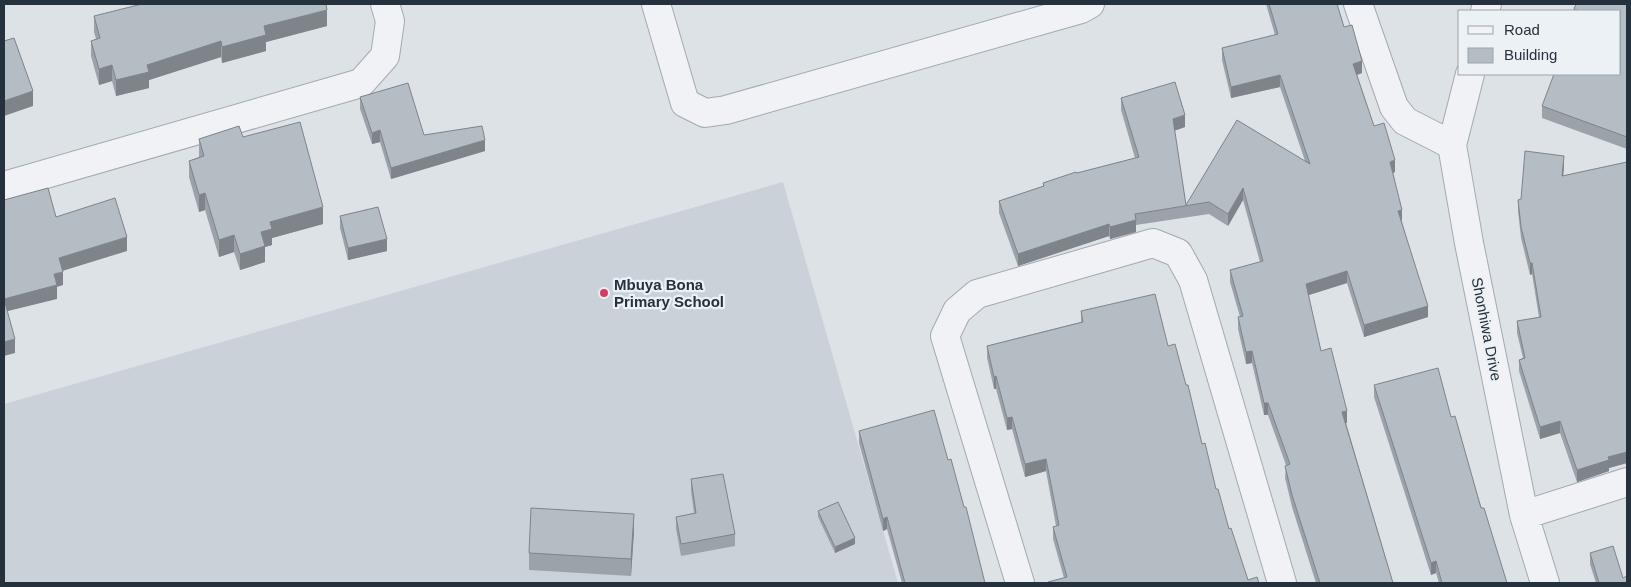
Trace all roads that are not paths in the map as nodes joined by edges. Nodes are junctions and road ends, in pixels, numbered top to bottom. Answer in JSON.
{"nodes":[{"id":1,"x":385,"y":4,"type":"edge"},
{"id":2,"x":656,"y":4,"type":"edge"},
{"id":3,"x":1090,"y":4,"type":"edge"},
{"id":4,"x":1358,"y":4,"type":"edge"},
{"id":5,"x":1470,"y":75,"type":"edge"},
{"id":6,"x":1452,"y":145,"type":"junction"},
{"id":7,"x":4,"y":186,"type":"edge"},
{"id":8,"x":1627,"y":482,"type":"edge"},
{"id":9,"x":1524,"y":515,"type":"junction"},
{"id":10,"x":1020,"y":583,"type":"edge"},
{"id":11,"x":1282,"y":583,"type":"edge"},
{"id":12,"x":1545,"y":583,"type":"edge"}],
"edges":[{"from":1,"to":7,"type":"street"},
{"from":2,"to":3,"type":"street"},
{"from":4,"to":6,"type":"street"},
{"from":5,"to":6,"type":"street","name":"Shonhiwa Drive"},
{"from":6,"to":9,"type":"street","name":"Shonhiwa Drive"},
{"from":8,"to":9,"type":"street"},
{"from":9,"to":12,"type":"street","name":"Shonhiwa Drive"},
{"from":10,"to":11,"type":"street"}]}
